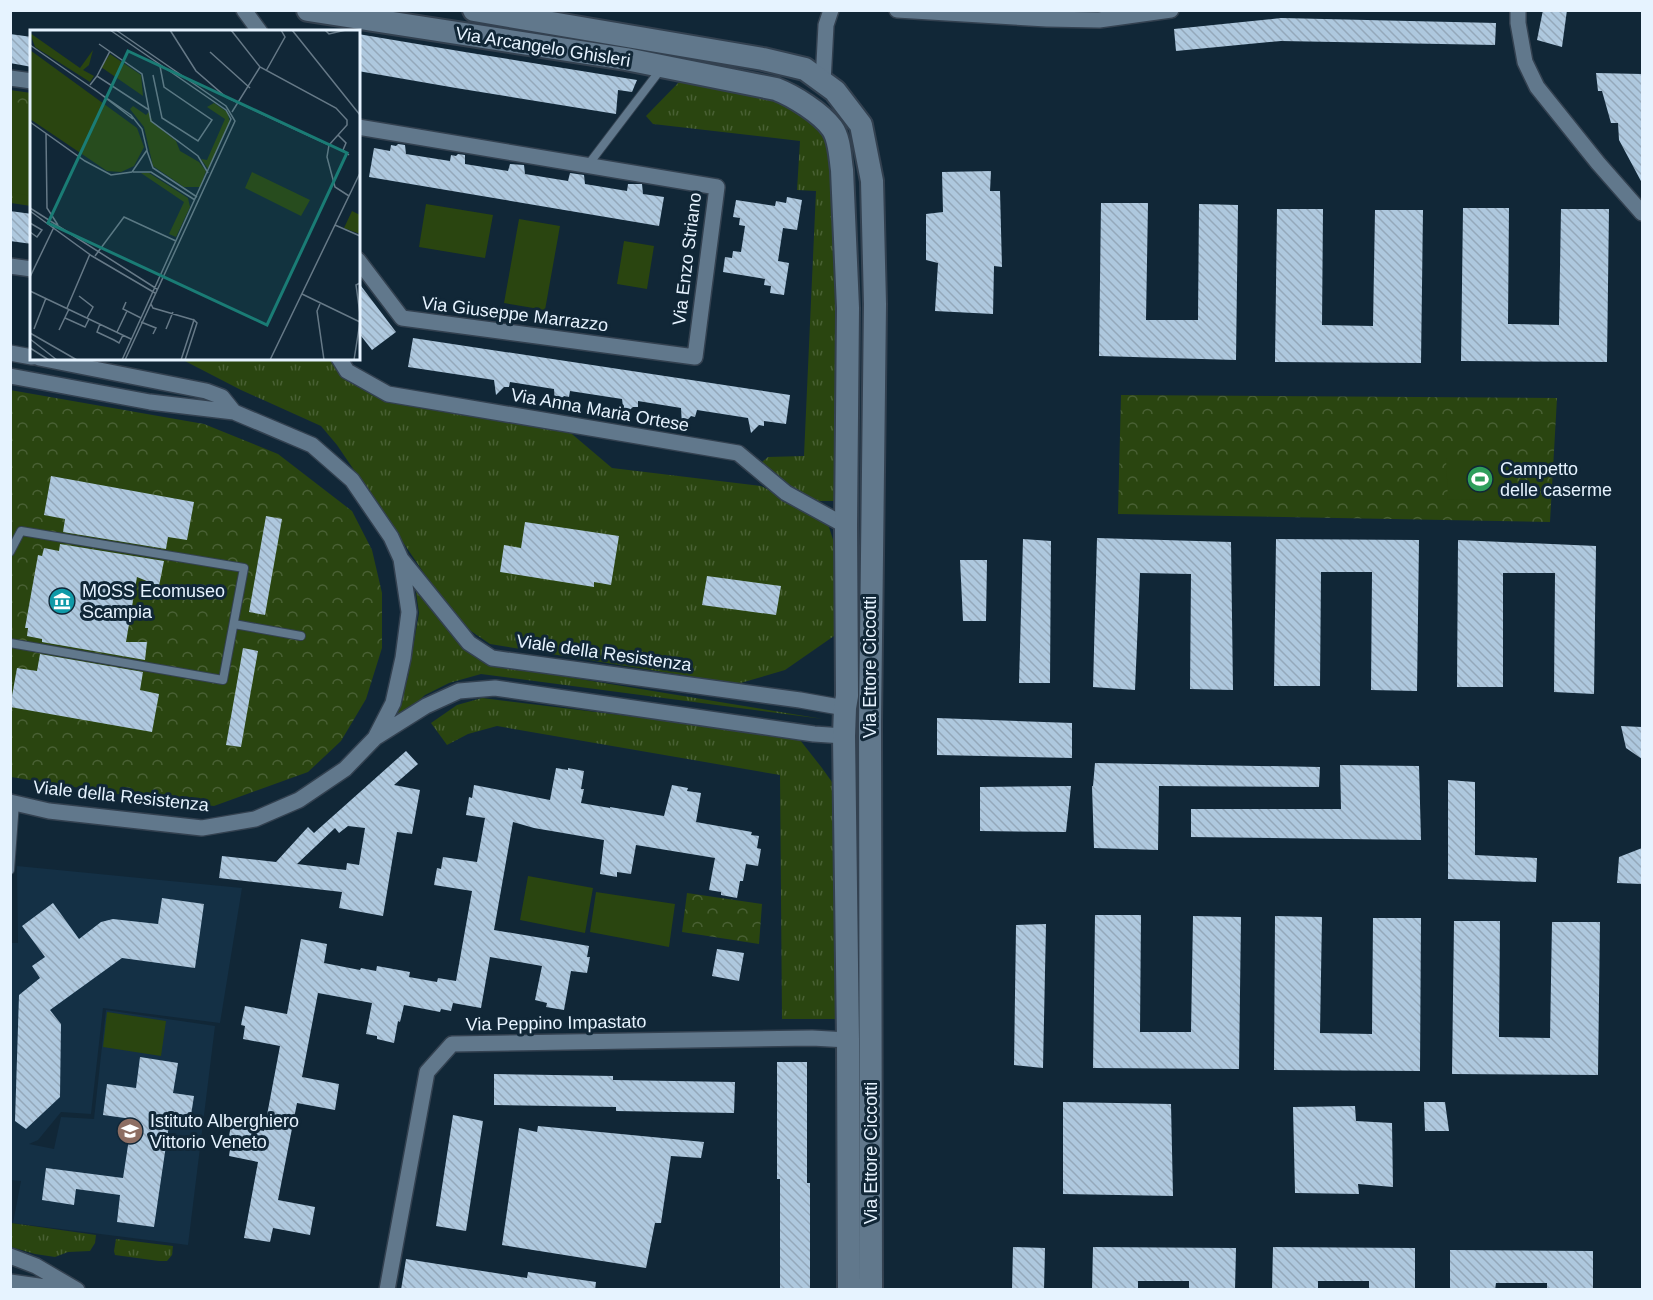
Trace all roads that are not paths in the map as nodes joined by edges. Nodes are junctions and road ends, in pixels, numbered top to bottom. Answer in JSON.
{"nodes":[{"id":1,"x":244,"y":10,"type":"edge"},
{"id":2,"x":308,"y":10,"type":"edge"},
{"id":3,"x":474,"y":10,"type":"edge"},
{"id":4,"x":831,"y":10,"type":"edge"},
{"id":5,"x":897,"y":10,"type":"edge"},
{"id":6,"x":1171,"y":10,"type":"edge"},
{"id":7,"x":1518,"y":10,"type":"edge"},
{"id":8,"x":259,"y":30,"type":"edge"},
{"id":9,"x":663,"y":67,"type":"junction"},
{"id":10,"x":814,"y":75,"type":"junction"},
{"id":11,"x":10,"y":78,"type":"edge"},
{"id":12,"x":30,"y":81,"type":"edge"},
{"id":13,"x":776,"y":89,"type":"joint"},
{"id":14,"x":360,"y":127,"type":"edge"},
{"id":15,"x":588,"y":165,"type":"junction"},
{"id":16,"x":1642,"y":213,"type":"edge"},
{"id":17,"x":360,"y":263,"type":"edge"},
{"id":18,"x":10,"y":266,"type":"edge"},
{"id":19,"x":30,"y":269,"type":"edge"},
{"id":20,"x":10,"y":353,"type":"edge"},
{"id":21,"x":30,"y":357,"type":"edge"},
{"id":22,"x":694,"y":357,"type":"joint"},
{"id":23,"x":49,"y":360,"type":"edge"},
{"id":24,"x":340,"y":360,"type":"edge"},
{"id":25,"x":10,"y":376,"type":"edge"},
{"id":26,"x":234,"y":412,"type":"junction"},
{"id":27,"x":846,"y":526,"type":"junction"},
{"id":28,"x":10,"y":552,"type":"edge"},
{"id":29,"x":401,"y":559,"type":"junction"},
{"id":30,"x":234,"y":624,"type":"junction"},
{"id":31,"x":302,"y":636,"type":"dead end"},
{"id":32,"x":10,"y":643,"type":"edge"},
{"id":33,"x":845,"y":708,"type":"junction"},
{"id":34,"x":870,"y":723,"type":"junction"},
{"id":35,"x":844,"y":736,"type":"junction"},
{"id":36,"x":375,"y":738,"type":"junction"},
{"id":37,"x":13,"y":803,"type":"edge"},
{"id":38,"x":10,"y":870,"type":"edge"},
{"id":39,"x":848,"y":1040,"type":"junction"},
{"id":40,"x":10,"y":1256,"type":"edge"},
{"id":41,"x":10,"y":1282,"type":"edge"},
{"id":42,"x":67,"y":1290,"type":"edge"},
{"id":43,"x":77,"y":1290,"type":"edge"},
{"id":44,"x":387,"y":1290,"type":"edge"},
{"id":45,"x":849,"y":1290,"type":"edge"},
{"id":46,"x":871,"y":1290,"type":"edge"}],
"edges":[{"from":1,"to":8,"type":"street"},
{"from":2,"to":9,"type":"street","name":"Via Arcangelo Ghisleri"},
{"from":3,"to":10,"type":"street","name":"Via Arcangelo Ghisleri"},
{"from":4,"to":10,"type":"street"},
{"from":5,"to":6,"type":"street"},
{"from":7,"to":16,"type":"street"},
{"from":9,"to":13,"type":"street","name":"Via Arcangelo Ghisleri"},
{"from":9,"to":15,"type":"lane"},
{"from":10,"to":34,"type":"street","name":"Via Ettore Ciccotti"},
{"from":11,"to":12,"type":"street"},
{"from":13,"to":27,"type":"street","name":"Via Ettore Ciccotti"},
{"from":14,"to":15,"type":"street","name":"Via Enzo Striano"},
{"from":15,"to":22,"type":"street","name":"Via Enzo Striano"},
{"from":17,"to":22,"type":"street","name":"Via Giuseppe Marrazzo"},
{"from":18,"to":19,"type":"street"},
{"from":20,"to":21,"type":"street"},
{"from":23,"to":26,"type":"street","name":"Viale della Resistenza"},
{"from":24,"to":27,"type":"street","name":"Via Anna Maria Ortese"},
{"from":25,"to":26,"type":"street","name":"Viale della Resistenza"},
{"from":26,"to":29,"type":"street","name":"Viale della Resistenza"},
{"from":27,"to":33,"type":"street","name":"Via Ettore Ciccotti"},
{"from":28,"to":30,"type":"lane"},
{"from":29,"to":33,"type":"street","name":"Viale della Resistenza"},
{"from":29,"to":36,"type":"street","name":"Viale della Resistenza"},
{"from":30,"to":31,"type":"lane"},
{"from":30,"to":32,"type":"lane"},
{"from":33,"to":34,"type":"street"},
{"from":33,"to":35,"type":"street","name":"Via Ettore Ciccotti"},
{"from":34,"to":35,"type":"street"},
{"from":34,"to":46,"type":"street","name":"Via Ettore Ciccotti"},
{"from":35,"to":36,"type":"street","name":"Viale della Resistenza"},
{"from":35,"to":39,"type":"street","name":"Via Ettore Ciccotti"},
{"from":36,"to":37,"type":"street","name":"Viale della Resistenza"},
{"from":37,"to":38,"type":"lane","name":"Viale della Resistenza"},
{"from":39,"to":44,"type":"street","name":"Via Peppino Impastato"},
{"from":39,"to":45,"type":"street","name":"Via Ettore Ciccotti"},
{"from":40,"to":43,"type":"street"},
{"from":41,"to":42,"type":"street"}]}
